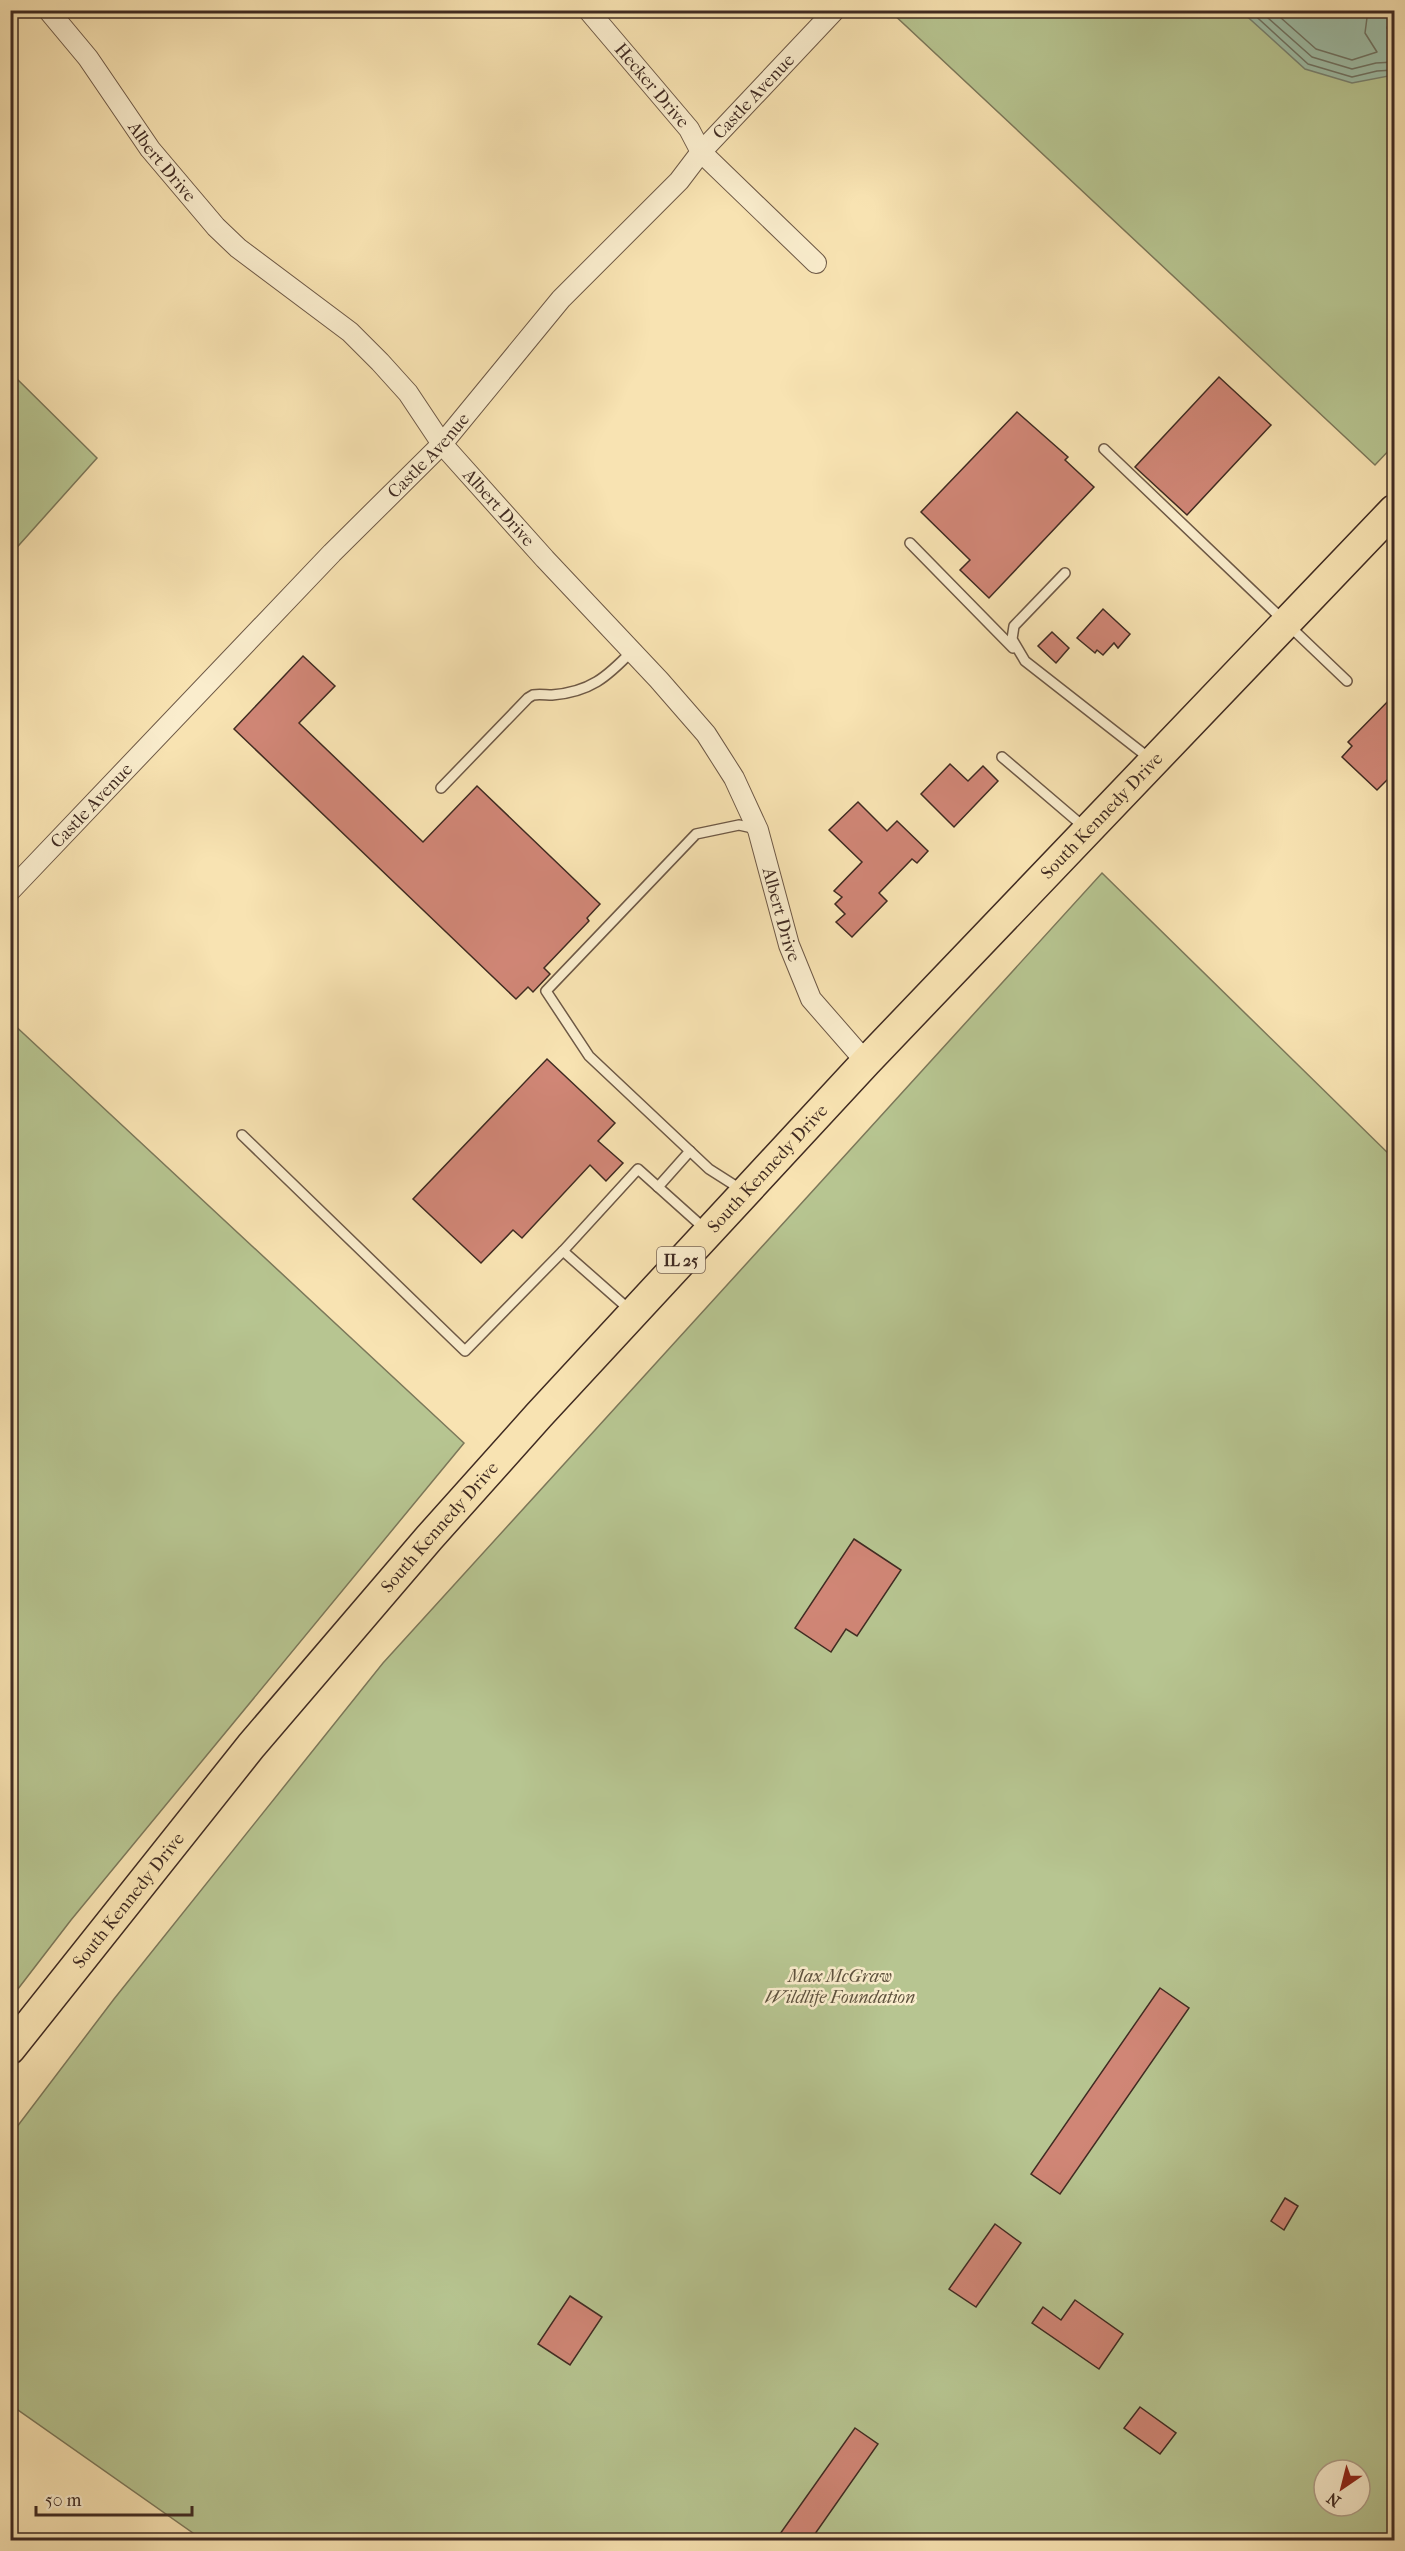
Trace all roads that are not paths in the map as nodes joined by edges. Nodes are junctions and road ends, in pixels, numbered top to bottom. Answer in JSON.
{"nodes":[{"id":1,"x":48,"y":10,"type":"edge"},
{"id":2,"x":588,"y":10,"type":"edge"},
{"id":3,"x":835,"y":10,"type":"edge"},
{"id":4,"x":701,"y":152,"type":"junction"},
{"id":5,"x":816,"y":263,"type":"dead end"},
{"id":6,"x":442,"y":444,"type":"junction"},
{"id":7,"x":1104,"y":449,"type":"dead end"},
{"id":8,"x":1395,"y":510,"type":"edge"},
{"id":9,"x":910,"y":543,"type":"dead end"},
{"id":10,"x":1065,"y":573,"type":"dead end"},
{"id":11,"x":1287,"y":622,"type":"junction"},
{"id":12,"x":632,"y":651,"type":"junction"},
{"id":13,"x":1025,"y":661,"type":"junction"},
{"id":14,"x":1347,"y":681,"type":"dead end"},
{"id":15,"x":1002,"y":757,"type":"dead end"},
{"id":16,"x":1154,"y":762,"type":"junction"},
{"id":17,"x":441,"y":788,"type":"dead end"},
{"id":18,"x":758,"y":830,"type":"junction"},
{"id":19,"x":1089,"y":830,"type":"junction"},
{"id":20,"x":10,"y":891,"type":"edge"},
{"id":21,"x":866,"y":1062,"type":"junction"},
{"id":22,"x":242,"y":1135,"type":"dead end"},
{"id":23,"x":690,"y":1151,"type":"junction"},
{"id":24,"x":658,"y":1187,"type":"junction"},
{"id":25,"x":744,"y":1191,"type":"junction"},
{"id":26,"x":707,"y":1231,"type":"junction"},
{"id":27,"x":563,"y":1251,"type":"junction"},
{"id":28,"x":633,"y":1313,"type":"junction"},
{"id":29,"x":10,"y":2049,"type":"edge"}],
"edges":[{"from":1,"to":6,"type":"street","name":"Albert Drive"},
{"from":2,"to":4,"type":"street","name":"Hecker Drive"},
{"from":3,"to":4,"type":"street","name":"Castle Avenue"},
{"from":4,"to":5,"type":"street","name":"Hecker Drive"},
{"from":4,"to":6,"type":"street","name":"Castle Avenue"},
{"from":6,"to":12,"type":"street","name":"Albert Drive"},
{"from":6,"to":20,"type":"street","name":"Castle Avenue"},
{"from":7,"to":11,"type":"lane"},
{"from":8,"to":11,"type":"main road","name":"South Kennedy Drive","number":"IL 25"},
{"from":9,"to":13,"type":"lane"},
{"from":10,"to":13,"type":"lane"},
{"from":11,"to":14,"type":"lane"},
{"from":11,"to":16,"type":"main road","name":"South Kennedy Drive","number":"IL 25"},
{"from":12,"to":17,"type":"lane"},
{"from":12,"to":18,"type":"street","name":"Albert Drive"},
{"from":13,"to":16,"type":"lane"},
{"from":15,"to":19,"type":"lane"},
{"from":16,"to":19,"type":"main road","name":"South Kennedy Drive","number":"IL 25"},
{"from":18,"to":21,"type":"street","name":"Albert Drive"},
{"from":18,"to":23,"type":"lane"},
{"from":19,"to":21,"type":"main road","name":"South Kennedy Drive","number":"IL 25"},
{"from":21,"to":25,"type":"main road","name":"South Kennedy Drive","number":"IL 25"},
{"from":22,"to":27,"type":"lane"},
{"from":23,"to":24,"type":"lane"},
{"from":23,"to":25,"type":"lane"},
{"from":24,"to":26,"type":"lane"},
{"from":24,"to":27,"type":"lane"},
{"from":25,"to":26,"type":"main road","name":"South Kennedy Drive","number":"IL 25"},
{"from":26,"to":28,"type":"main road","name":"South Kennedy Drive","number":"IL 25"},
{"from":27,"to":28,"type":"lane"},
{"from":28,"to":29,"type":"main road","name":"South Kennedy Drive","number":"IL 25"}]}
